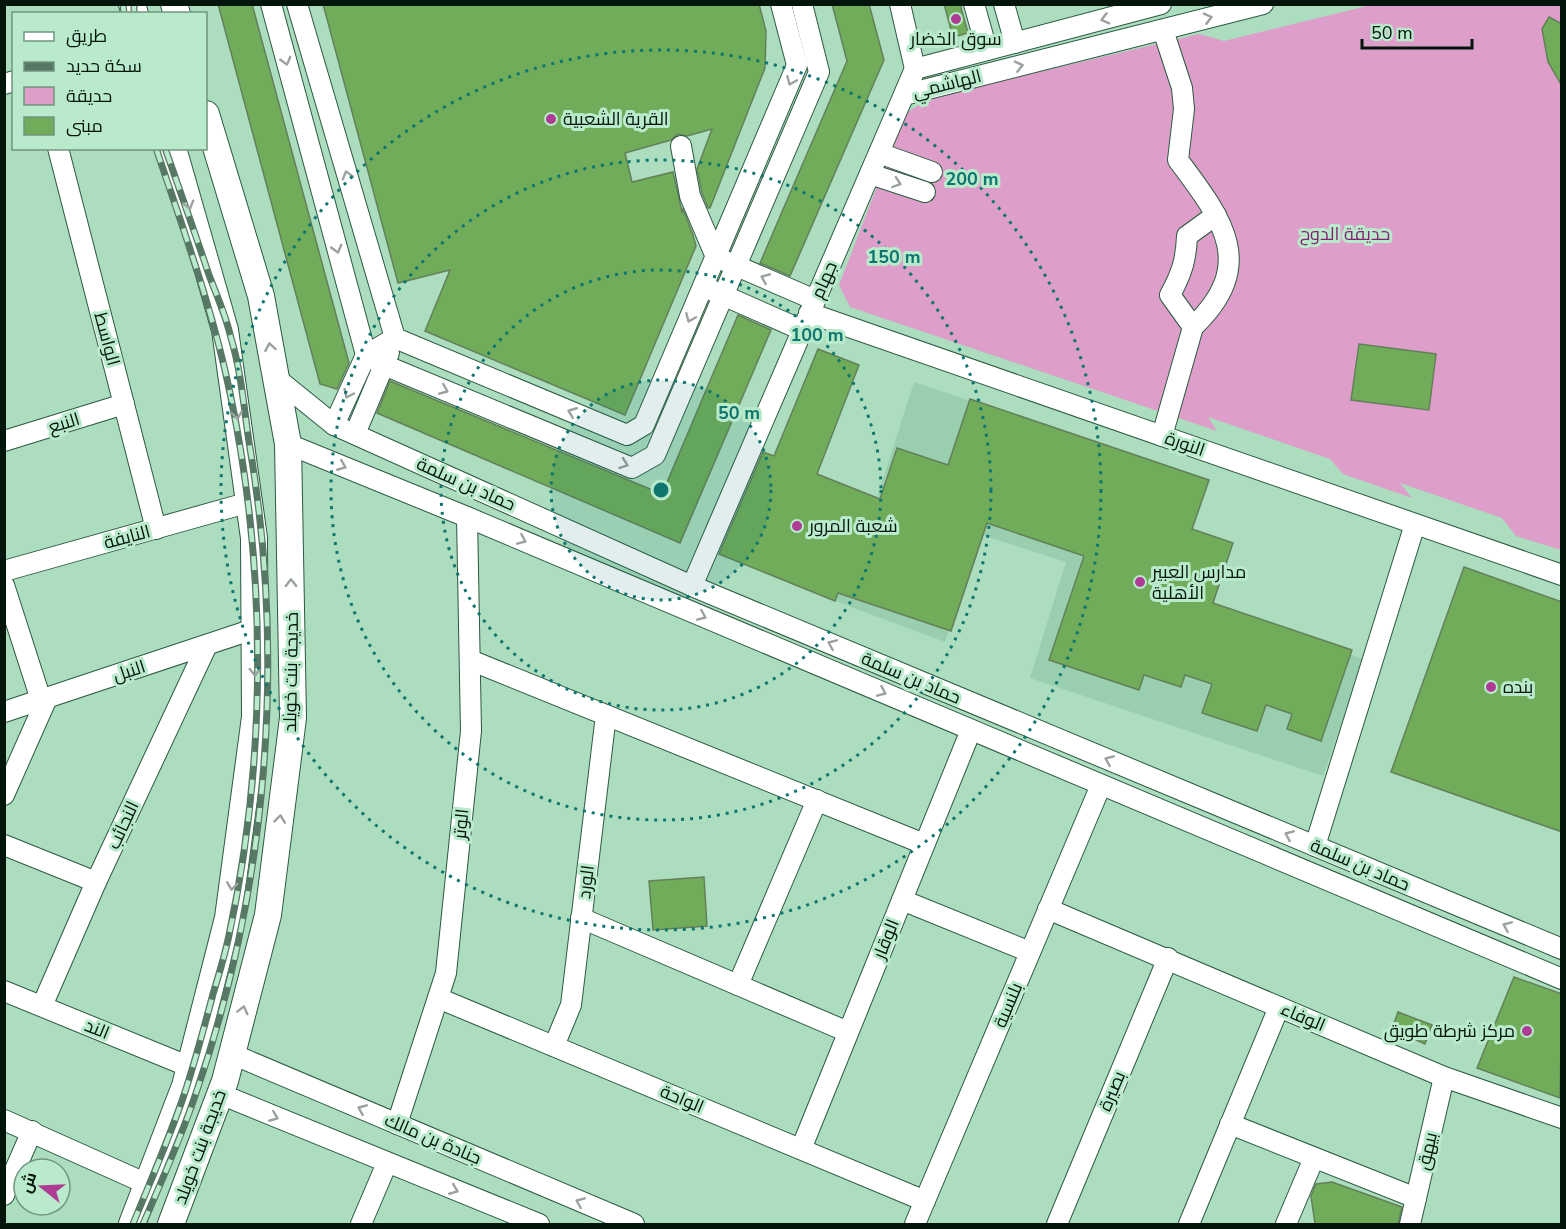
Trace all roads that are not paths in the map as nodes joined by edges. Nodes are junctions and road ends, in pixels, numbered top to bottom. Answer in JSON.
{"nodes":[{"id":1,"x":271,"y":4,"type":"edge"},
{"id":2,"x":297,"y":4,"type":"edge"},
{"id":3,"x":781,"y":4,"type":"edge"},
{"id":4,"x":802,"y":4,"type":"edge"},
{"id":5,"x":900,"y":4,"type":"edge"},
{"id":6,"x":974,"y":4,"type":"edge"},
{"id":7,"x":1004,"y":4,"type":"edge"},
{"id":8,"x":1161,"y":4,"type":"edge"},
{"id":9,"x":1263,"y":4,"type":"edge"},
{"id":10,"x":1163,"y":30,"type":"junction"},
{"id":11,"x":1015,"y":43,"type":"junction"},
{"id":12,"x":987,"y":50,"type":"junction"},
{"id":13,"x":915,"y":69,"type":"junction"},
{"id":14,"x":207,"y":117,"type":"edge"},
{"id":15,"x":681,"y":146,"type":"dead end"},
{"id":16,"x":59,"y":150,"type":"edge"},
{"id":17,"x":174,"y":150,"type":"edge"},
{"id":18,"x":879,"y":153,"type":"junction"},
{"id":19,"x":932,"y":172,"type":"dead end"},
{"id":20,"x":870,"y":174,"type":"junction"},
{"id":21,"x":925,"y":192,"type":"dead end"},
{"id":22,"x":1216,"y":215,"type":"junction"},
{"id":23,"x":716,"y":257,"type":"junction"},
{"id":24,"x":736,"y":266,"type":"junction"},
{"id":25,"x":703,"y":287,"type":"junction"},
{"id":26,"x":723,"y":296,"type":"junction"},
{"id":27,"x":809,"y":314,"type":"junction"},
{"id":28,"x":1193,"y":327,"type":"junction"},
{"id":29,"x":394,"y":339,"type":"junction"},
{"id":30,"x":366,"y":355,"type":"junction"},
{"id":31,"x":384,"y":365,"type":"junction"},
{"id":32,"x":276,"y":378,"type":"junction"},
{"id":33,"x":124,"y":404,"type":"junction"},
{"id":34,"x":334,"y":425,"type":"junction"},
{"id":35,"x":355,"y":434,"type":"junction"},
{"id":36,"x":1162,"y":436,"type":"junction"},
{"id":37,"x":4,"y":441,"type":"edge"},
{"id":38,"x":288,"y":444,"type":"junction"},
{"id":39,"x":250,"y":502,"type":"junction"},
{"id":40,"x":467,"y":517,"type":"junction"},
{"id":41,"x":1415,"y":524,"type":"junction"},
{"id":42,"x":156,"y":529,"type":"junction"},
{"id":43,"x":4,"y":571,"type":"edge"},
{"id":44,"x":1562,"y":574,"type":"edge"},
{"id":45,"x":4,"y":585,"type":"edge"},
{"id":46,"x":692,"y":586,"type":"junction"},
{"id":47,"x":254,"y":629,"type":"junction"},
{"id":48,"x":207,"y":645,"type":"junction"},
{"id":49,"x":470,"y":660,"type":"junction"},
{"id":50,"x":44,"y":699,"type":"junction"},
{"id":51,"x":4,"y":712,"type":"edge"},
{"id":52,"x":606,"y":715,"type":"junction"},
{"id":53,"x":971,"y":730,"type":"junction"},
{"id":54,"x":1101,"y":784,"type":"junction"},
{"id":55,"x":4,"y":795,"type":"edge"},
{"id":56,"x":817,"y":800,"type":"junction"},
{"id":57,"x":924,"y":844,"type":"junction"},
{"id":58,"x":4,"y":845,"type":"edge"},
{"id":59,"x":1315,"y":846,"type":"junction"},
{"id":60,"x":96,"y":882,"type":"junction"},
{"id":61,"x":902,"y":900,"type":"junction"},
{"id":62,"x":1048,"y":909,"type":"junction"},
{"id":63,"x":581,"y":918,"type":"junction"},
{"id":64,"x":1562,"y":949,"type":"edge"},
{"id":65,"x":1030,"y":952,"type":"junction"},
{"id":66,"x":1168,"y":958,"type":"junction"},
{"id":67,"x":1562,"y":979,"type":"edge"},
{"id":68,"x":738,"y":985,"type":"junction"},
{"id":69,"x":4,"y":991,"type":"edge"},
{"id":70,"x":438,"y":998,"type":"junction"},
{"id":71,"x":42,"y":1006,"type":"junction"},
{"id":72,"x":1279,"y":1007,"type":"junction"},
{"id":73,"x":848,"y":1032,"type":"junction"},
{"id":74,"x":554,"y":1046,"type":"junction"},
{"id":75,"x":232,"y":1054,"type":"junction"},
{"id":76,"x":190,"y":1067,"type":"junction"},
{"id":77,"x":1444,"y":1077,"type":"junction"},
{"id":78,"x":220,"y":1094,"type":"junction"},
{"id":79,"x":1562,"y":1118,"type":"edge"},
{"id":80,"x":4,"y":1120,"type":"edge"},
{"id":81,"x":397,"y":1124,"type":"junction"},
{"id":82,"x":1230,"y":1124,"type":"junction"},
{"id":83,"x":32,"y":1131,"type":"junction"},
{"id":84,"x":801,"y":1149,"type":"junction"},
{"id":85,"x":1314,"y":1158,"type":"junction"},
{"id":86,"x":387,"y":1163,"type":"junction"},
{"id":87,"x":147,"y":1184,"type":"junction"},
{"id":88,"x":4,"y":1195,"type":"edge"},
{"id":89,"x":1416,"y":1198,"type":"junction"},
{"id":90,"x":925,"y":1201,"type":"junction"},
{"id":91,"x":132,"y":1224,"type":"edge"},
{"id":92,"x":171,"y":1224,"type":"edge"},
{"id":93,"x":361,"y":1224,"type":"edge"},
{"id":94,"x":539,"y":1224,"type":"edge"},
{"id":95,"x":634,"y":1224,"type":"edge"},
{"id":96,"x":915,"y":1224,"type":"edge"},
{"id":97,"x":1057,"y":1224,"type":"edge"},
{"id":98,"x":1188,"y":1224,"type":"edge"},
{"id":99,"x":1286,"y":1224,"type":"edge"},
{"id":100,"x":1410,"y":1224,"type":"edge"}],
"edges":[{"from":1,"to":30,"type":"street","one_way":true},
{"from":29,"to":2,"type":"street","one_way":true},
{"from":3,"to":23,"type":"street","one_way":true},
{"from":4,"to":24,"type":"street"},
{"from":5,"to":13,"type":"street"},
{"from":6,"to":12,"type":"street"},
{"from":7,"to":11,"type":"street"},
{"from":8,"to":11,"type":"street","name":"الهاشمي","one_way":true},
{"from":10,"to":9,"type":"street","name":"الهاشمي","one_way":true},
{"from":13,"to":10,"type":"street","name":"الهاشمي","one_way":true},
{"from":10,"to":22,"type":"street"},
{"from":11,"to":12,"type":"street","name":"الهاشمي"},
{"from":12,"to":13,"type":"street","name":"الهاشمي"},
{"from":13,"to":18,"type":"street","name":"جهام"},
{"from":32,"to":14,"type":"main road","name":"خديجة بنت خويلد","one_way":true},
{"from":15,"to":23,"type":"street"},
{"from":16,"to":33,"type":"street","name":"الواسط"},
{"from":17,"to":39,"type":"main road","name":"خديجة بنت خويلد","one_way":true},
{"from":18,"to":19,"type":"street"},
{"from":18,"to":20,"type":"street","name":"جهام"},
{"from":20,"to":21,"type":"street","one_way":true},
{"from":20,"to":27,"type":"street","name":"جهام"},
{"from":22,"to":28,"type":"street"},
{"from":22,"to":28,"type":"street"},
{"from":23,"to":24,"type":"street"},
{"from":23,"to":25,"type":"street"},
{"from":24,"to":26,"type":"street"},
{"from":27,"to":24,"type":"street","one_way":true},
{"from":25,"to":26,"type":"street"},
{"from":25,"to":29,"type":"street","one_way":true},
{"from":26,"to":27,"type":"street"},
{"from":31,"to":26,"type":"street","one_way":true},
{"from":27,"to":36,"type":"street","name":"النورة"},
{"from":27,"to":46,"type":"street","name":"جهام"},
{"from":28,"to":36,"type":"street"},
{"from":29,"to":30,"type":"street"},
{"from":29,"to":31,"type":"street"},
{"from":30,"to":31,"type":"street"},
{"from":30,"to":34,"type":"street","one_way":true},
{"from":31,"to":35,"type":"street"},
{"from":32,"to":34,"type":"street","name":"حماد بن سلمة"},
{"from":32,"to":38,"type":"main road","name":"خديجة بنت خويلد"},
{"from":33,"to":37,"type":"street","name":"النبع"},
{"from":33,"to":42,"type":"street","name":"الواسط"},
{"from":34,"to":35,"type":"street","name":"حماد بن سلمة"},
{"from":35,"to":46,"type":"street","name":"حماد بن سلمة"},
{"from":36,"to":41,"type":"street","name":"النورة"},
{"from":38,"to":40,"type":"street","name":"حماد بن سلمة","one_way":true},
{"from":75,"to":38,"type":"main road","name":"خديجة بنت خويلد","one_way":true},
{"from":39,"to":42,"type":"street","name":"النايفة"},
{"from":39,"to":47,"type":"main road","name":"خديجة بنت خويلد"},
{"from":40,"to":49,"type":"street","name":"الوتر"},
{"from":40,"to":53,"type":"street","name":"حماد بن سلمة","one_way":true},
{"from":41,"to":44,"type":"street","name":"النورة"},
{"from":41,"to":59,"type":"street"},
{"from":42,"to":43,"type":"street","name":"النايفة"},
{"from":45,"to":50,"type":"street"},
{"from":59,"to":46,"type":"street","name":"حماد بن سلمة","one_way":true},
{"from":47,"to":48,"type":"street","name":"النبل"},
{"from":47,"to":76,"type":"main road","name":"خديجة بنت خويلد","one_way":true},
{"from":48,"to":50,"type":"street","name":"النبل"},
{"from":48,"to":60,"type":"street","name":"النجائب"},
{"from":49,"to":52,"type":"street"},
{"from":49,"to":70,"type":"street","name":"الوتر"},
{"from":50,"to":51,"type":"street","name":"النبل"},
{"from":50,"to":55,"type":"street"},
{"from":52,"to":56,"type":"street"},
{"from":52,"to":63,"type":"street","name":"الورد"},
{"from":53,"to":54,"type":"street","name":"حماد بن سلمة"},
{"from":53,"to":57,"type":"street","name":"الوقار"},
{"from":54,"to":62,"type":"street","name":"بلنسية"},
{"from":54,"to":67,"type":"street","name":"حماد بن سلمة"},
{"from":56,"to":57,"type":"street"},
{"from":56,"to":68,"type":"street"},
{"from":57,"to":61,"type":"street","name":"الوقار"},
{"from":58,"to":60,"type":"street"},
{"from":64,"to":59,"type":"street","name":"حماد بن سلمة","one_way":true},
{"from":60,"to":71,"type":"street","name":"النجائب"},
{"from":61,"to":65,"type":"street"},
{"from":61,"to":73,"type":"street","name":"الوقار"},
{"from":62,"to":65,"type":"street","name":"بلنسية"},
{"from":62,"to":66,"type":"street","name":"الوفاء"},
{"from":63,"to":68,"type":"street"},
{"from":63,"to":74,"type":"street","name":"الورد"},
{"from":65,"to":90,"type":"street","name":"بلنسية"},
{"from":66,"to":72,"type":"street","name":"الوفاء"},
{"from":66,"to":97,"type":"street","name":"بصيرة"},
{"from":68,"to":73,"type":"street"},
{"from":69,"to":71,"type":"street","name":"الند"},
{"from":70,"to":74,"type":"street","name":"الواحة"},
{"from":70,"to":81,"type":"street","name":"الوتر"},
{"from":71,"to":76,"type":"street","name":"الند"},
{"from":72,"to":77,"type":"street","name":"الوفاء"},
{"from":72,"to":82,"type":"street"},
{"from":73,"to":84,"type":"street","name":"الوقار"},
{"from":74,"to":84,"type":"street","name":"الواحة"},
{"from":75,"to":78,"type":"main road","name":"خديجة بنت خويلد"},
{"from":81,"to":75,"type":"street","name":"جنادة بن مالك","one_way":true},
{"from":76,"to":87,"type":"main road","name":"خديجة بنت خويلد"},
{"from":77,"to":79,"type":"street","name":"الوفاء"},
{"from":77,"to":89,"type":"street","name":"بيهق"},
{"from":78,"to":86,"type":"street","one_way":true},
{"from":78,"to":92,"type":"main road","name":"خديجة بنت خويلد"},
{"from":80,"to":83,"type":"street"},
{"from":95,"to":81,"type":"street","name":"جنادة بن مالك","one_way":true},
{"from":82,"to":85,"type":"street"},
{"from":82,"to":98,"type":"street"},
{"from":83,"to":87,"type":"street"},
{"from":83,"to":88,"type":"street"},
{"from":84,"to":90,"type":"street","name":"الواحة"},
{"from":85,"to":89,"type":"street"},
{"from":85,"to":99,"type":"street"},
{"from":86,"to":93,"type":"street"},
{"from":86,"to":94,"type":"street","one_way":true},
{"from":87,"to":91,"type":"main road","name":"خديجة بنت خويلد"},
{"from":89,"to":100,"type":"street","name":"بيهق"},
{"from":90,"to":96,"type":"street","name":"بلنسية"}]}
